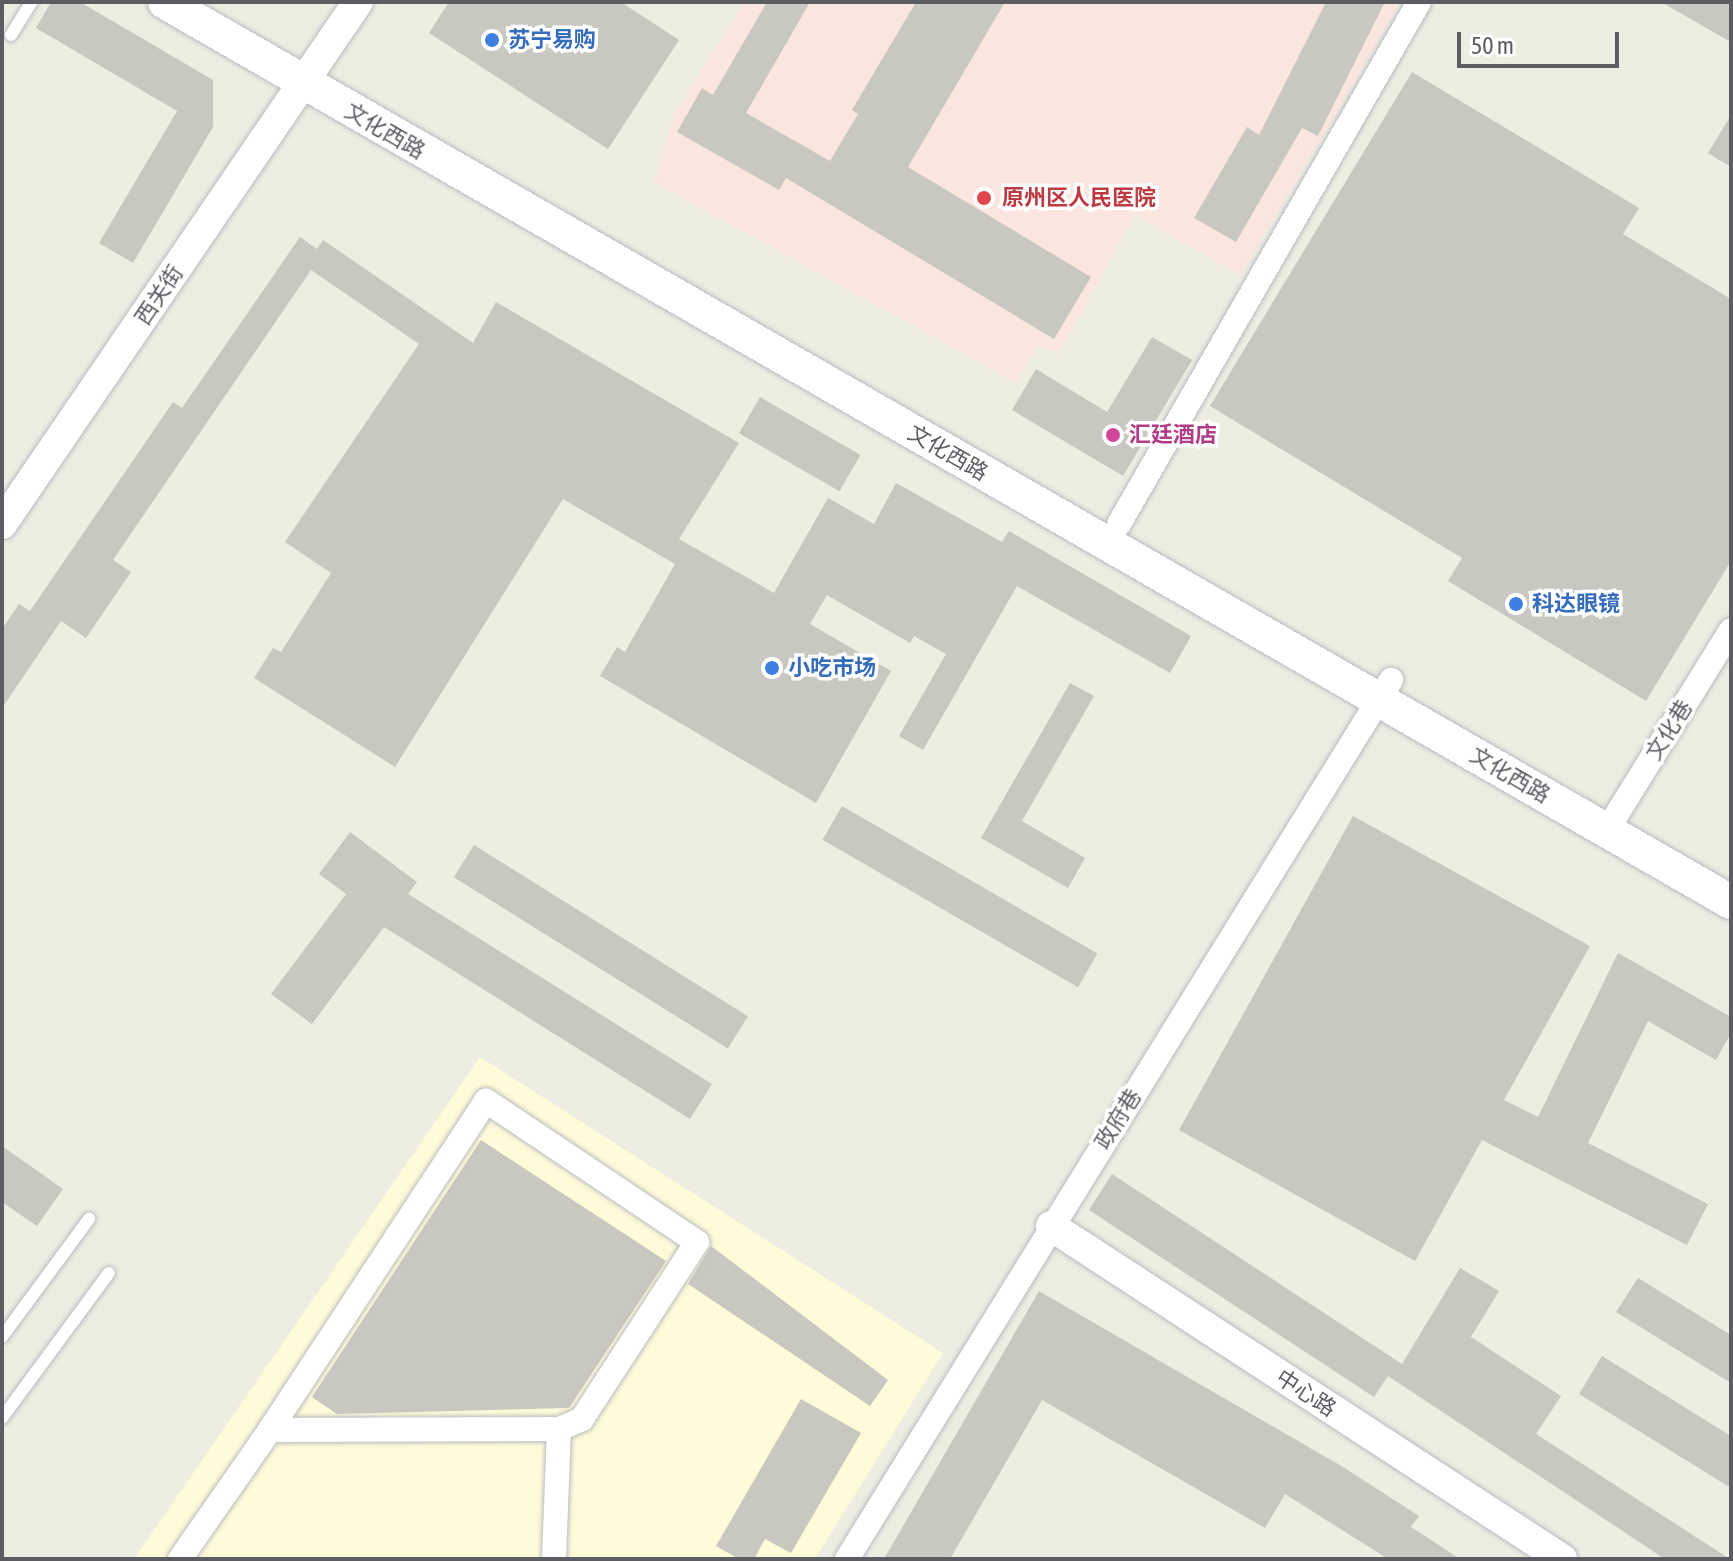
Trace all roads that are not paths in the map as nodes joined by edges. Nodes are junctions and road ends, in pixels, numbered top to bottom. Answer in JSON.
{"nodes":[{"id":1,"x":32,"y":2,"type":"edge"},
{"id":2,"x":165,"y":2,"type":"edge"},
{"id":3,"x":209,"y":2,"type":"edge"},
{"id":4,"x":358,"y":2,"type":"edge"},
{"id":5,"x":1419,"y":2,"type":"edge"},
{"id":6,"x":11,"y":35,"type":"dead end"},
{"id":7,"x":308,"y":74,"type":"junction"},
{"id":8,"x":2,"y":524,"type":"edge"},
{"id":9,"x":1119,"y":524,"type":"junction"},
{"id":10,"x":1731,"y":630,"type":"edge"},
{"id":11,"x":1385,"y":690,"type":"junction"},
{"id":12,"x":1613,"y":820,"type":"junction"},
{"id":13,"x":1731,"y":875,"type":"edge"},
{"id":14,"x":1731,"y":902,"type":"edge"},
{"id":15,"x":89,"y":1219,"type":"dead end"},
{"id":16,"x":1051,"y":1226,"type":"junction"},
{"id":17,"x":109,"y":1273,"type":"dead end"},
{"id":18,"x":2,"y":1337,"type":"edge"},
{"id":19,"x":2,"y":1418,"type":"edge"},
{"id":20,"x":559,"y":1429,"type":"junction"},
{"id":21,"x":270,"y":1430,"type":"junction"},
{"id":22,"x":180,"y":1559,"type":"edge"},
{"id":23,"x":554,"y":1559,"type":"edge"},
{"id":24,"x":847,"y":1559,"type":"edge"},
{"id":25,"x":1562,"y":1559,"type":"edge"}],
"edges":[{"from":1,"to":6,"type":"lane"},
{"from":2,"to":7,"type":"main road","name":"文化西路"},
{"from":3,"to":7,"type":"main road","name":"文化西路"},
{"from":4,"to":7,"type":"street","name":"西关街"},
{"from":5,"to":9,"type":"street"},
{"from":7,"to":8,"type":"street","name":"西关街"},
{"from":7,"to":9,"type":"main road","name":"文化西路"},
{"from":7,"to":11,"type":"main road","name":"文化西路"},
{"from":9,"to":11,"type":"main road","name":"文化西路"},
{"from":10,"to":12,"type":"street","name":"文化巷"},
{"from":11,"to":12,"type":"main road","name":"文化西路"},
{"from":11,"to":16,"type":"street","name":"政府巷"},
{"from":12,"to":13,"type":"main road","name":"文化西路"},
{"from":12,"to":14,"type":"main road","name":"文化西路"},
{"from":15,"to":18,"type":"lane"},
{"from":16,"to":24,"type":"street","name":"政府巷"},
{"from":16,"to":25,"type":"street","name":"中心路"},
{"from":17,"to":19,"type":"lane"},
{"from":20,"to":21,"type":"street"},
{"from":20,"to":21,"type":"street"},
{"from":20,"to":23,"type":"street"},
{"from":21,"to":22,"type":"street"}]}
